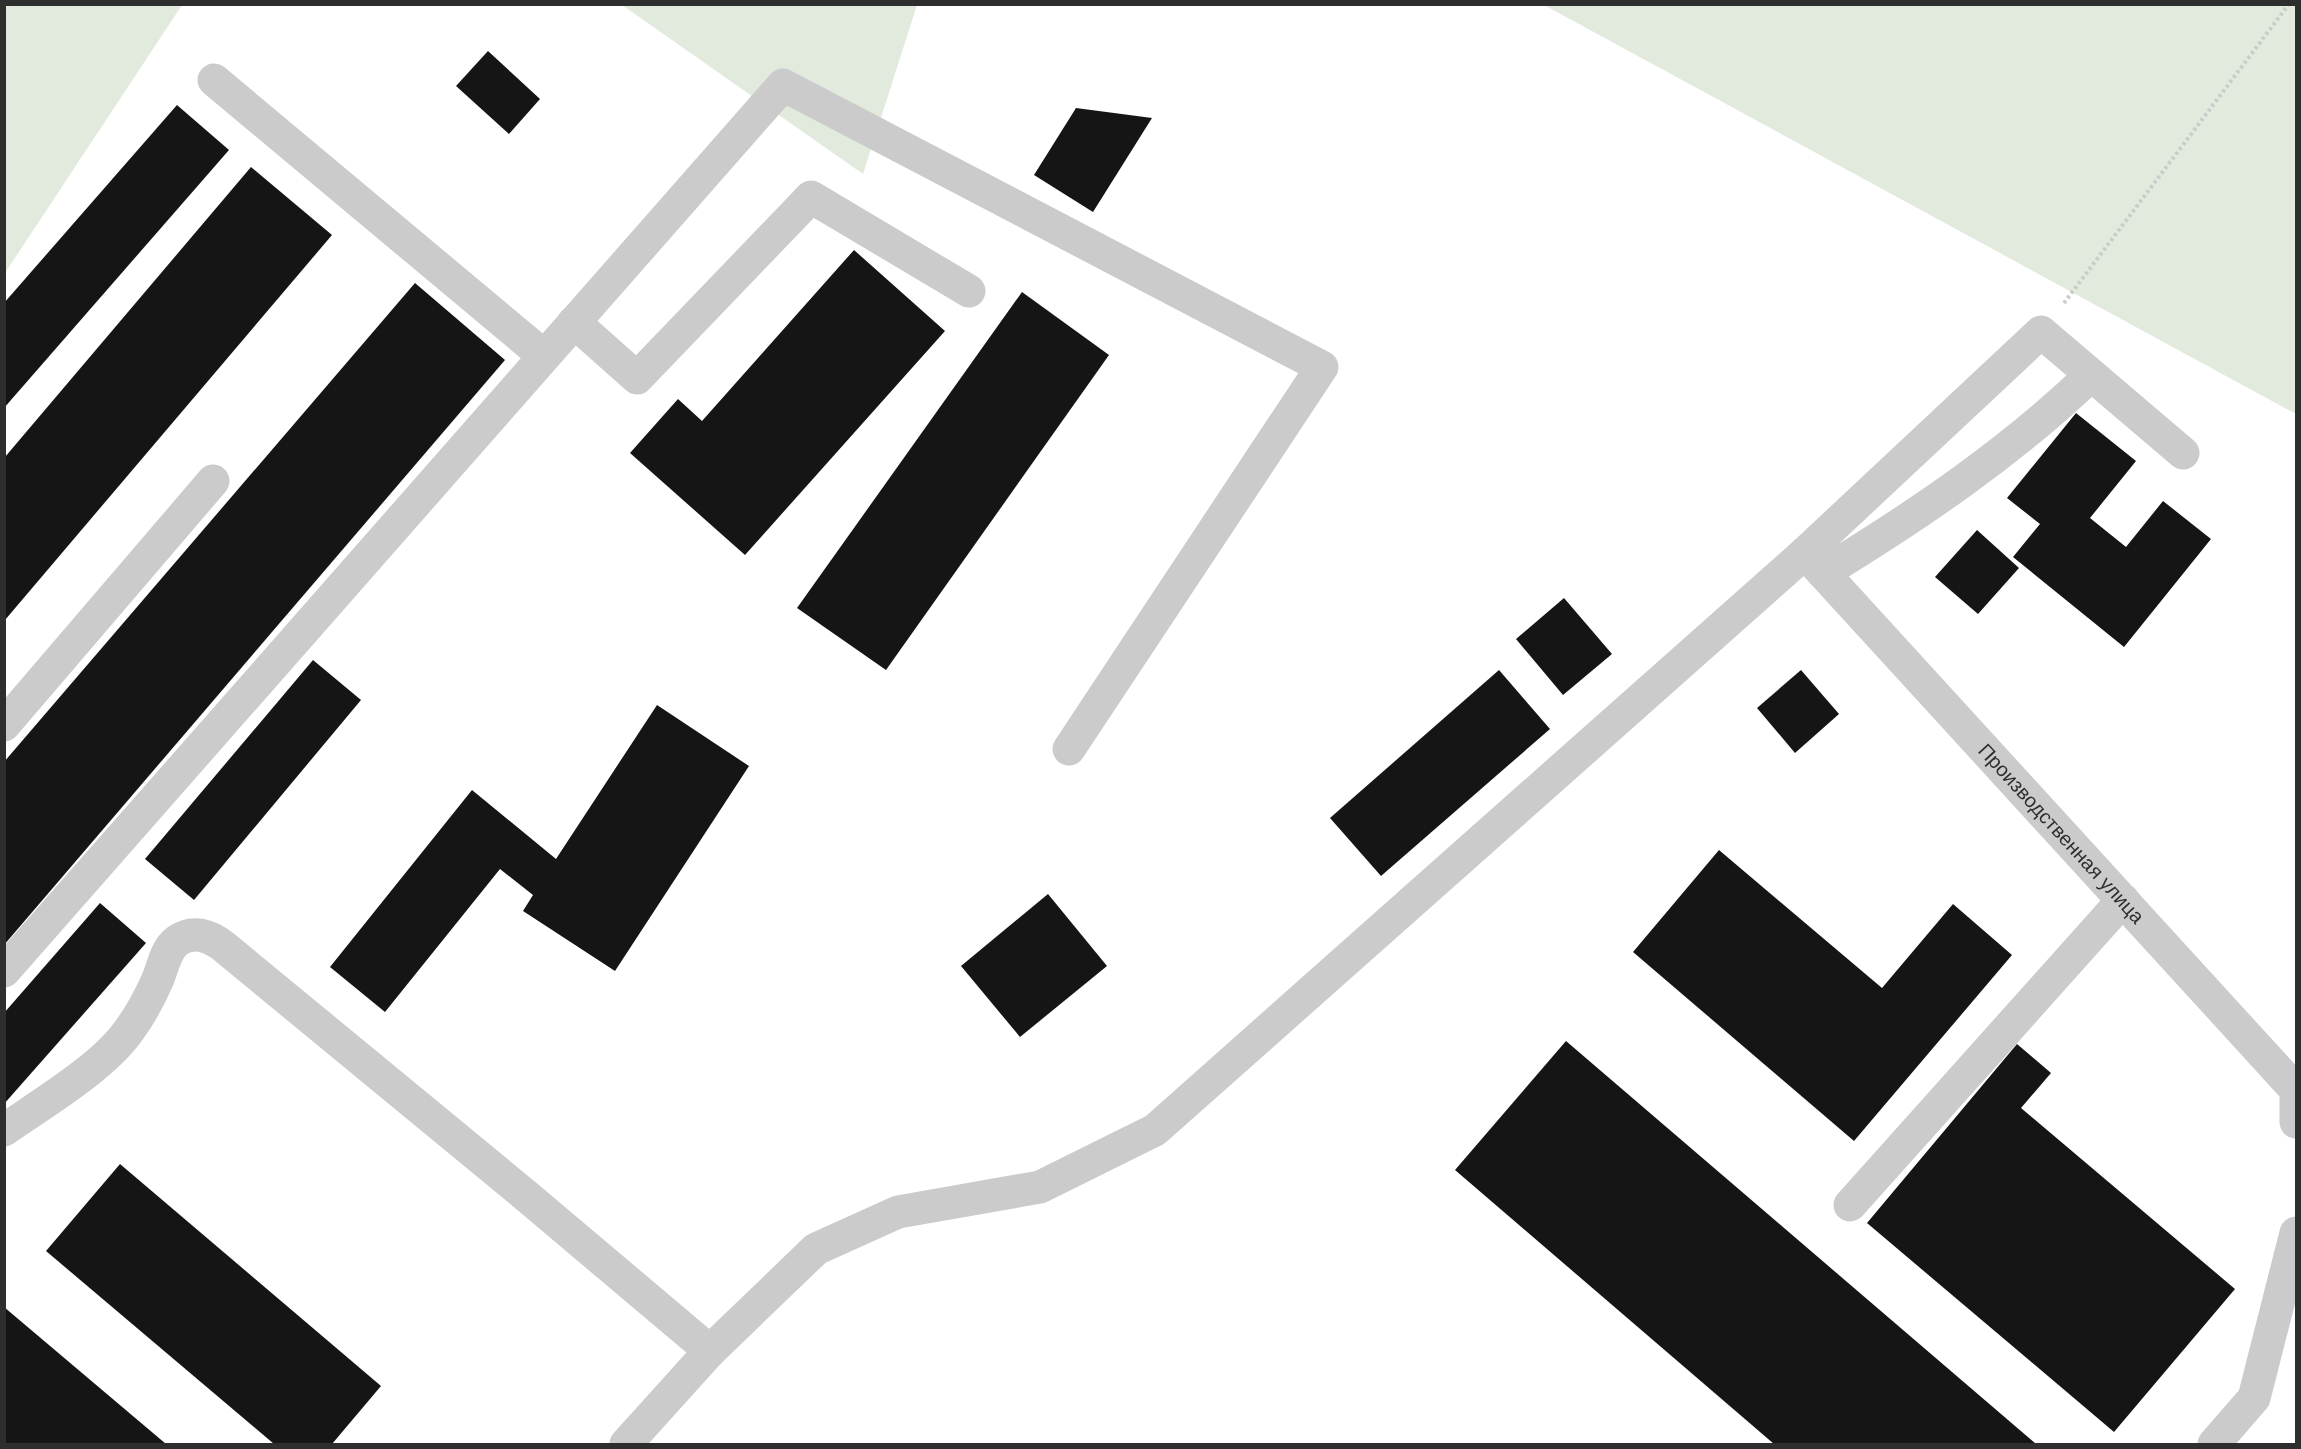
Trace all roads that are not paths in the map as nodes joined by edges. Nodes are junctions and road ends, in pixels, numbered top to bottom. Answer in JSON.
{"nodes":[{"id":1,"x":214,"y":80,"type":"dead end"},
{"id":2,"x":969,"y":291,"type":"dead end"},
{"id":3,"x":574,"y":321,"type":"junction"},
{"id":4,"x":544,"y":356,"type":"junction"},
{"id":5,"x":2091,"y":375,"type":"junction"},
{"id":6,"x":2183,"y":453,"type":"dead end"},
{"id":7,"x":213,"y":481,"type":"dead end"},
{"id":8,"x":1814,"y":563,"type":"junction"},
{"id":9,"x":4,"y":725,"type":"edge"},
{"id":10,"x":1069,"y":749,"type":"dead end"},
{"id":11,"x":2122,"y":900,"type":"junction"},
{"id":12,"x":4,"y":971,"type":"edge"},
{"id":13,"x":2296,"y":1122,"type":"edge"},
{"id":14,"x":4,"y":1130,"type":"edge"},
{"id":15,"x":1850,"y":1205,"type":"dead end"},
{"id":16,"x":2296,"y":1233,"type":"edge"},
{"id":17,"x":710,"y":1351,"type":"junction"},
{"id":18,"x":626,"y":1444,"type":"edge"},
{"id":19,"x":2214,"y":1444,"type":"edge"}],
"edges":[{"from":1,"to":4,"type":"lane"},
{"from":2,"to":3,"type":"lane"},
{"from":3,"to":4,"type":"lane"},
{"from":3,"to":10,"type":"lane"},
{"from":4,"to":12,"type":"lane"},
{"from":5,"to":6,"type":"lane"},
{"from":5,"to":8,"type":"lane"},
{"from":5,"to":8,"type":"lane"},
{"from":7,"to":9,"type":"lane"},
{"from":8,"to":11,"type":"lane","name":"Производственная улица"},
{"from":8,"to":17,"type":"lane"},
{"from":11,"to":13,"type":"lane","name":"Производственная улица"},
{"from":11,"to":15,"type":"lane"},
{"from":14,"to":17,"type":"lane"},
{"from":16,"to":19,"type":"lane"},
{"from":17,"to":18,"type":"lane"}]}
